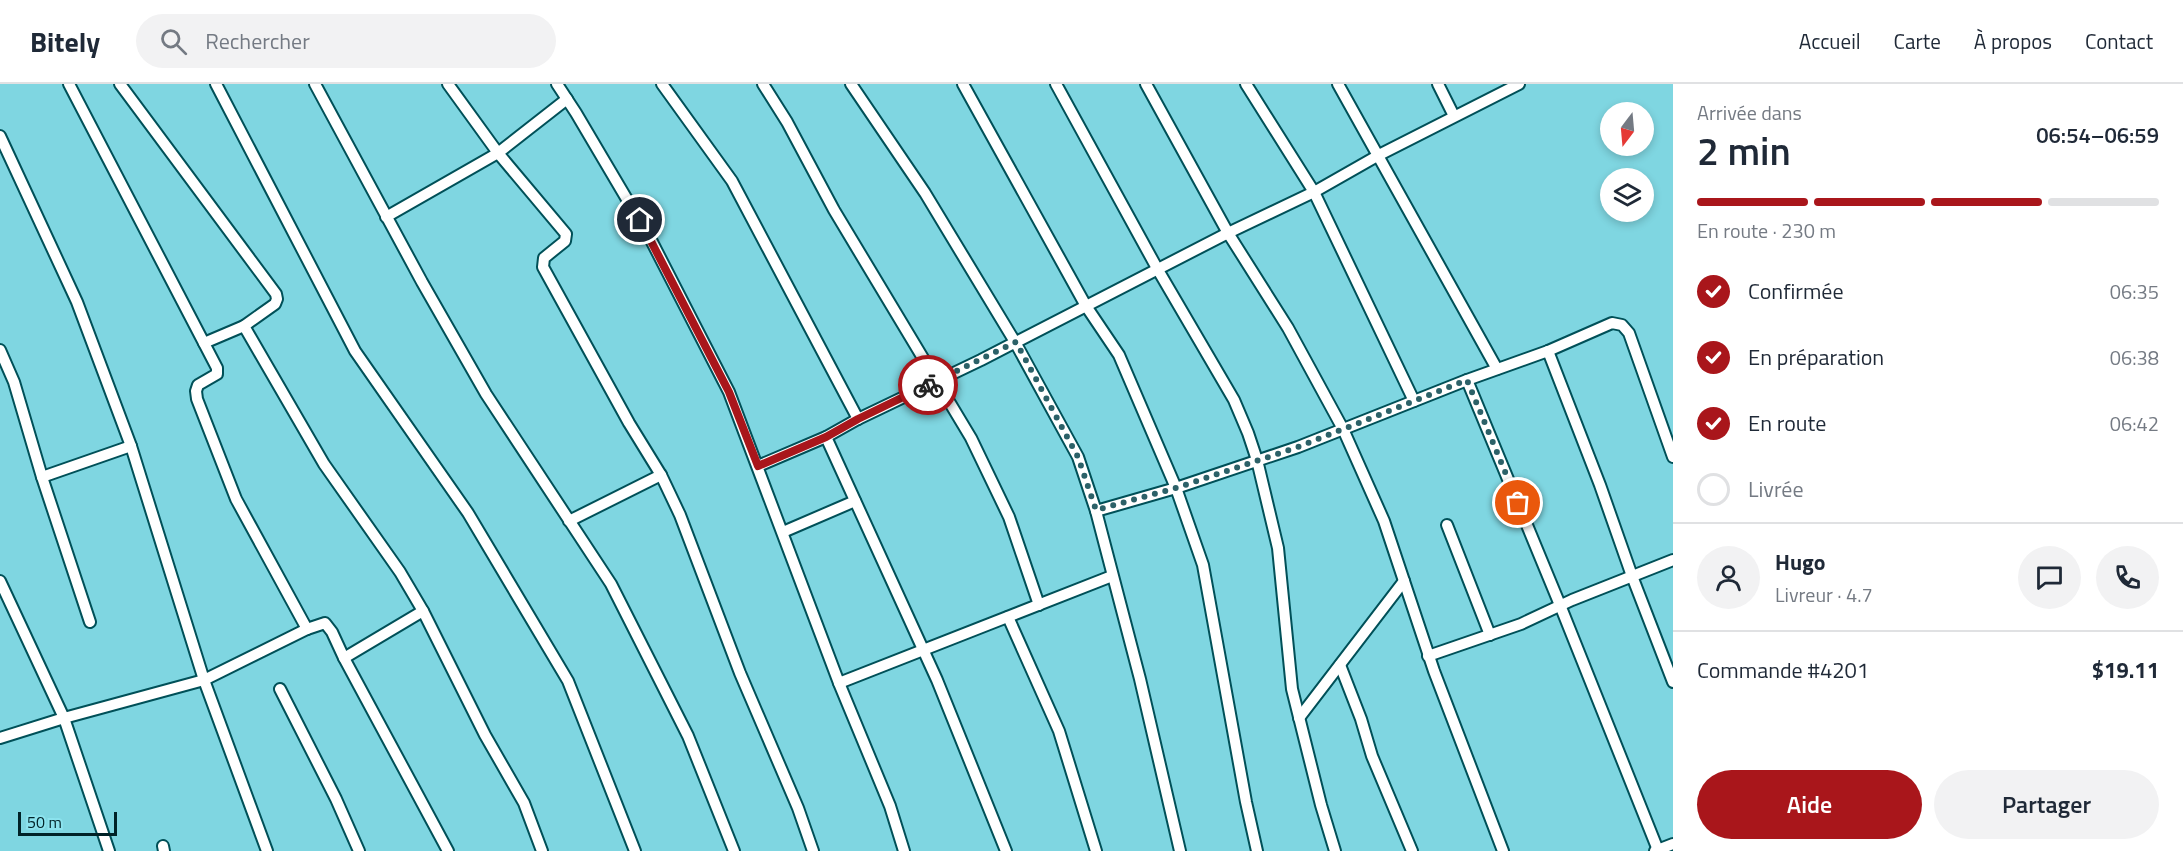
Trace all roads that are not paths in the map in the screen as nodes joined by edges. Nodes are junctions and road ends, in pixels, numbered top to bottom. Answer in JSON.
{"nodes":[{"id":1,"x":69,"y":84,"type":"edge"},
{"id":2,"x":120,"y":84,"type":"edge"},
{"id":3,"x":216,"y":84,"type":"edge"},
{"id":4,"x":315,"y":84,"type":"edge"},
{"id":5,"x":448,"y":84,"type":"edge"},
{"id":6,"x":557,"y":84,"type":"edge"},
{"id":7,"x":662,"y":84,"type":"edge"},
{"id":8,"x":763,"y":84,"type":"edge"},
{"id":9,"x":851,"y":84,"type":"edge"},
{"id":10,"x":963,"y":84,"type":"edge"},
{"id":11,"x":1056,"y":84,"type":"edge"},
{"id":12,"x":1146,"y":84,"type":"edge"},
{"id":13,"x":1246,"y":84,"type":"edge"},
{"id":14,"x":1338,"y":84,"type":"edge"},
{"id":15,"x":1438,"y":84,"type":"edge"},
{"id":16,"x":1519,"y":84,"type":"edge"},
{"id":17,"x":567,"y":99,"type":"junction"},
{"id":18,"x":1454,"y":116,"type":"junction"},
{"id":19,"x":0,"y":136,"type":"edge"},
{"id":20,"x":498,"y":153,"type":"junction"},
{"id":21,"x":1379,"y":155,"type":"junction"},
{"id":22,"x":1314,"y":192,"type":"junction"},
{"id":23,"x":386,"y":217,"type":"junction"},
{"id":24,"x":1228,"y":233,"type":"junction"},
{"id":25,"x":1158,"y":270,"type":"junction"},
{"id":26,"x":1086,"y":306,"type":"junction"},
{"id":27,"x":244,"y":326,"type":"junction"},
{"id":28,"x":1016,"y":342,"type":"junction"},
{"id":29,"x":204,"y":343,"type":"junction"},
{"id":30,"x":0,"y":350,"type":"edge"},
{"id":31,"x":1548,"y":351,"type":"junction"},
{"id":32,"x":1497,"y":369,"type":"junction"},
{"id":33,"x":1467,"y":380,"type":"junction"},
{"id":34,"x":937,"y":381,"type":"junction"},
{"id":35,"x":1414,"y":401,"type":"junction"},
{"id":36,"x":858,"y":419,"type":"junction"},
{"id":37,"x":1342,"y":429,"type":"junction"},
{"id":38,"x":826,"y":437,"type":"junction"},
{"id":39,"x":131,"y":446,"type":"junction"},
{"id":40,"x":1673,"y":457,"type":"edge"},
{"id":41,"x":1257,"y":460,"type":"junction"},
{"id":42,"x":758,"y":466,"type":"junction"},
{"id":43,"x":661,"y":475,"type":"junction"},
{"id":44,"x":42,"y":477,"type":"junction"},
{"id":45,"x":1176,"y":488,"type":"junction"},
{"id":46,"x":855,"y":501,"type":"junction"},
{"id":47,"x":1096,"y":510,"type":"junction"},
{"id":48,"x":569,"y":521,"type":"junction"},
{"id":49,"x":1447,"y":525,"type":"dead end"},
{"id":50,"x":783,"y":532,"type":"junction"},
{"id":51,"x":1673,"y":560,"type":"edge"},
{"id":52,"x":1113,"y":576,"type":"junction"},
{"id":53,"x":1632,"y":576,"type":"junction"},
{"id":54,"x":0,"y":581,"type":"edge"},
{"id":55,"x":1404,"y":581,"type":"junction"},
{"id":56,"x":1039,"y":605,"type":"junction"},
{"id":57,"x":1560,"y":605,"type":"junction"},
{"id":58,"x":423,"y":611,"type":"junction"},
{"id":59,"x":1008,"y":617,"type":"junction"},
{"id":60,"x":90,"y":622,"type":"dead end"},
{"id":61,"x":307,"y":628,"type":"junction"},
{"id":62,"x":1490,"y":635,"type":"junction"},
{"id":63,"x":923,"y":650,"type":"junction"},
{"id":64,"x":1428,"y":656,"type":"junction"},
{"id":65,"x":344,"y":658,"type":"junction"},
{"id":66,"x":1340,"y":665,"type":"junction"},
{"id":67,"x":204,"y":680,"type":"junction"},
{"id":68,"x":1673,"y":682,"type":"edge"},
{"id":69,"x":839,"y":683,"type":"junction"},
{"id":70,"x":280,"y":689,"type":"dead end"},
{"id":71,"x":64,"y":718,"type":"junction"},
{"id":72,"x":1299,"y":718,"type":"junction"},
{"id":73,"x":0,"y":738,"type":"edge"},
{"id":74,"x":1673,"y":844,"type":"edge"},
{"id":75,"x":1656,"y":850,"type":"edge"},
{"id":76,"x":110,"y":851,"type":"edge"},
{"id":77,"x":267,"y":851,"type":"edge"},
{"id":78,"x":358,"y":851,"type":"edge"},
{"id":79,"x":448,"y":851,"type":"edge"},
{"id":80,"x":542,"y":851,"type":"edge"},
{"id":81,"x":635,"y":851,"type":"edge"},
{"id":82,"x":734,"y":851,"type":"edge"},
{"id":83,"x":813,"y":851,"type":"edge"},
{"id":84,"x":904,"y":851,"type":"edge"},
{"id":85,"x":1006,"y":851,"type":"edge"},
{"id":86,"x":1096,"y":851,"type":"edge"},
{"id":87,"x":1180,"y":851,"type":"edge"},
{"id":88,"x":1257,"y":851,"type":"edge"},
{"id":89,"x":1335,"y":851,"type":"edge"},
{"id":90,"x":1412,"y":851,"type":"edge"},
{"id":91,"x":1503,"y":851,"type":"edge"}],
"edges":[{"from":1,"to":29,"type":"street"},
{"from":2,"to":27,"type":"street"},
{"from":3,"to":81,"type":"street"},
{"from":4,"to":23,"type":"street"},
{"from":5,"to":20,"type":"street"},
{"from":6,"to":17,"type":"street"},
{"from":7,"to":36,"type":"street"},
{"from":8,"to":34,"type":"street"},
{"from":9,"to":28,"type":"street"},
{"from":10,"to":26,"type":"street"},
{"from":11,"to":25,"type":"street"},
{"from":12,"to":24,"type":"street"},
{"from":13,"to":22,"type":"street"},
{"from":14,"to":21,"type":"street"},
{"from":15,"to":18,"type":"street"},
{"from":16,"to":18,"type":"street"},
{"from":17,"to":20,"type":"street"},
{"from":17,"to":42,"type":"street"},
{"from":18,"to":21,"type":"street"},
{"from":19,"to":39,"type":"street"},
{"from":20,"to":23,"type":"street"},
{"from":20,"to":43,"type":"street"},
{"from":21,"to":22,"type":"street"},
{"from":21,"to":32,"type":"street"},
{"from":22,"to":24,"type":"street"},
{"from":22,"to":35,"type":"street"},
{"from":23,"to":48,"type":"street"},
{"from":24,"to":25,"type":"street"},
{"from":24,"to":37,"type":"street"},
{"from":25,"to":26,"type":"street"},
{"from":25,"to":41,"type":"street"},
{"from":26,"to":28,"type":"street"},
{"from":26,"to":45,"type":"street"},
{"from":27,"to":29,"type":"street"},
{"from":27,"to":58,"type":"street"},
{"from":28,"to":34,"type":"street"},
{"from":28,"to":47,"type":"street"},
{"from":29,"to":61,"type":"street"},
{"from":30,"to":44,"type":"street"},
{"from":31,"to":32,"type":"street"},
{"from":31,"to":40,"type":"street"},
{"from":31,"to":53,"type":"street"},
{"from":32,"to":33,"type":"street"},
{"from":33,"to":35,"type":"street"},
{"from":33,"to":57,"type":"street"},
{"from":34,"to":36,"type":"street"},
{"from":34,"to":56,"type":"street"},
{"from":35,"to":37,"type":"street"},
{"from":36,"to":38,"type":"street"},
{"from":37,"to":41,"type":"street"},
{"from":37,"to":55,"type":"street"},
{"from":38,"to":42,"type":"street"},
{"from":38,"to":46,"type":"street"},
{"from":39,"to":44,"type":"street"},
{"from":39,"to":67,"type":"street"},
{"from":41,"to":45,"type":"street"},
{"from":41,"to":72,"type":"street"},
{"from":42,"to":50,"type":"street"},
{"from":43,"to":48,"type":"street"},
{"from":43,"to":83,"type":"street"},
{"from":44,"to":60,"type":"street"},
{"from":45,"to":47,"type":"street"},
{"from":45,"to":88,"type":"street"},
{"from":46,"to":50,"type":"street"},
{"from":46,"to":63,"type":"street"},
{"from":47,"to":52,"type":"street"},
{"from":48,"to":82,"type":"street"},
{"from":49,"to":62,"type":"street"},
{"from":50,"to":69,"type":"street"},
{"from":51,"to":53,"type":"street"},
{"from":52,"to":56,"type":"street"},
{"from":52,"to":87,"type":"street"},
{"from":53,"to":57,"type":"street"},
{"from":53,"to":68,"type":"street"},
{"from":54,"to":71,"type":"street"},
{"from":55,"to":64,"type":"street"},
{"from":55,"to":66,"type":"street"},
{"from":56,"to":59,"type":"street"},
{"from":57,"to":62,"type":"street"},
{"from":57,"to":75,"type":"street"},
{"from":58,"to":65,"type":"street"},
{"from":58,"to":80,"type":"street"},
{"from":59,"to":63,"type":"street"},
{"from":59,"to":86,"type":"street"},
{"from":61,"to":65,"type":"street"},
{"from":61,"to":67,"type":"street"},
{"from":62,"to":64,"type":"street"},
{"from":63,"to":69,"type":"street"},
{"from":63,"to":85,"type":"street"},
{"from":64,"to":91,"type":"street"},
{"from":65,"to":79,"type":"street"},
{"from":66,"to":72,"type":"street"},
{"from":66,"to":90,"type":"street"},
{"from":67,"to":71,"type":"street"},
{"from":67,"to":77,"type":"street"},
{"from":69,"to":84,"type":"street"},
{"from":70,"to":78,"type":"street"},
{"from":71,"to":73,"type":"street"},
{"from":71,"to":76,"type":"street"},
{"from":72,"to":89,"type":"street"},
{"from":74,"to":75,"type":"street"}]}
